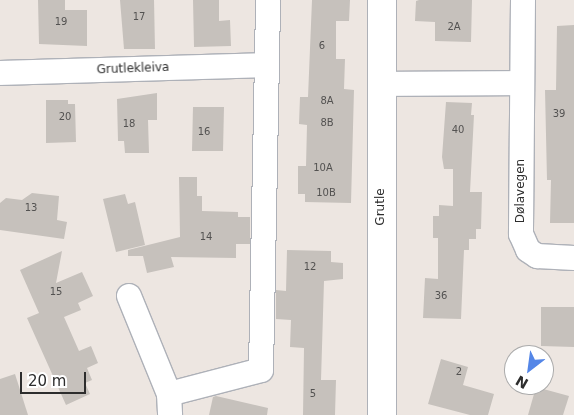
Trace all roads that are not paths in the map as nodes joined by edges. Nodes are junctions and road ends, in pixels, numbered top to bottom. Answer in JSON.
{"nodes":[{"id":1,"x":268,"y":0,"type":"edge"},
{"id":2,"x":382,"y":0,"type":"edge"},
{"id":3,"x":524,"y":0,"type":"edge"},
{"id":4,"x":266,"y":66,"type":"junction"},
{"id":5,"x":0,"y":73,"type":"edge"},
{"id":6,"x":521,"y":83,"type":"junction"},
{"id":7,"x":382,"y":84,"type":"junction"},
{"id":8,"x":574,"y":258,"type":"edge"},
{"id":9,"x":129,"y":296,"type":"dead end"},
{"id":10,"x":170,"y":405,"type":"edge"},
{"id":11,"x":382,"y":415,"type":"edge"}],
"edges":[{"from":1,"to":4,"type":"street"},
{"from":2,"to":7,"type":"street","name":"Grutle"},
{"from":3,"to":6,"type":"street","name":"Dølavegen"},
{"from":4,"to":5,"type":"street","name":"Grutlekleiva"},
{"from":4,"to":10,"type":"street"},
{"from":6,"to":7,"type":"street"},
{"from":6,"to":8,"type":"street","name":"Dølavegen"},
{"from":7,"to":11,"type":"street","name":"Grutle"},
{"from":9,"to":10,"type":"street"}]}
